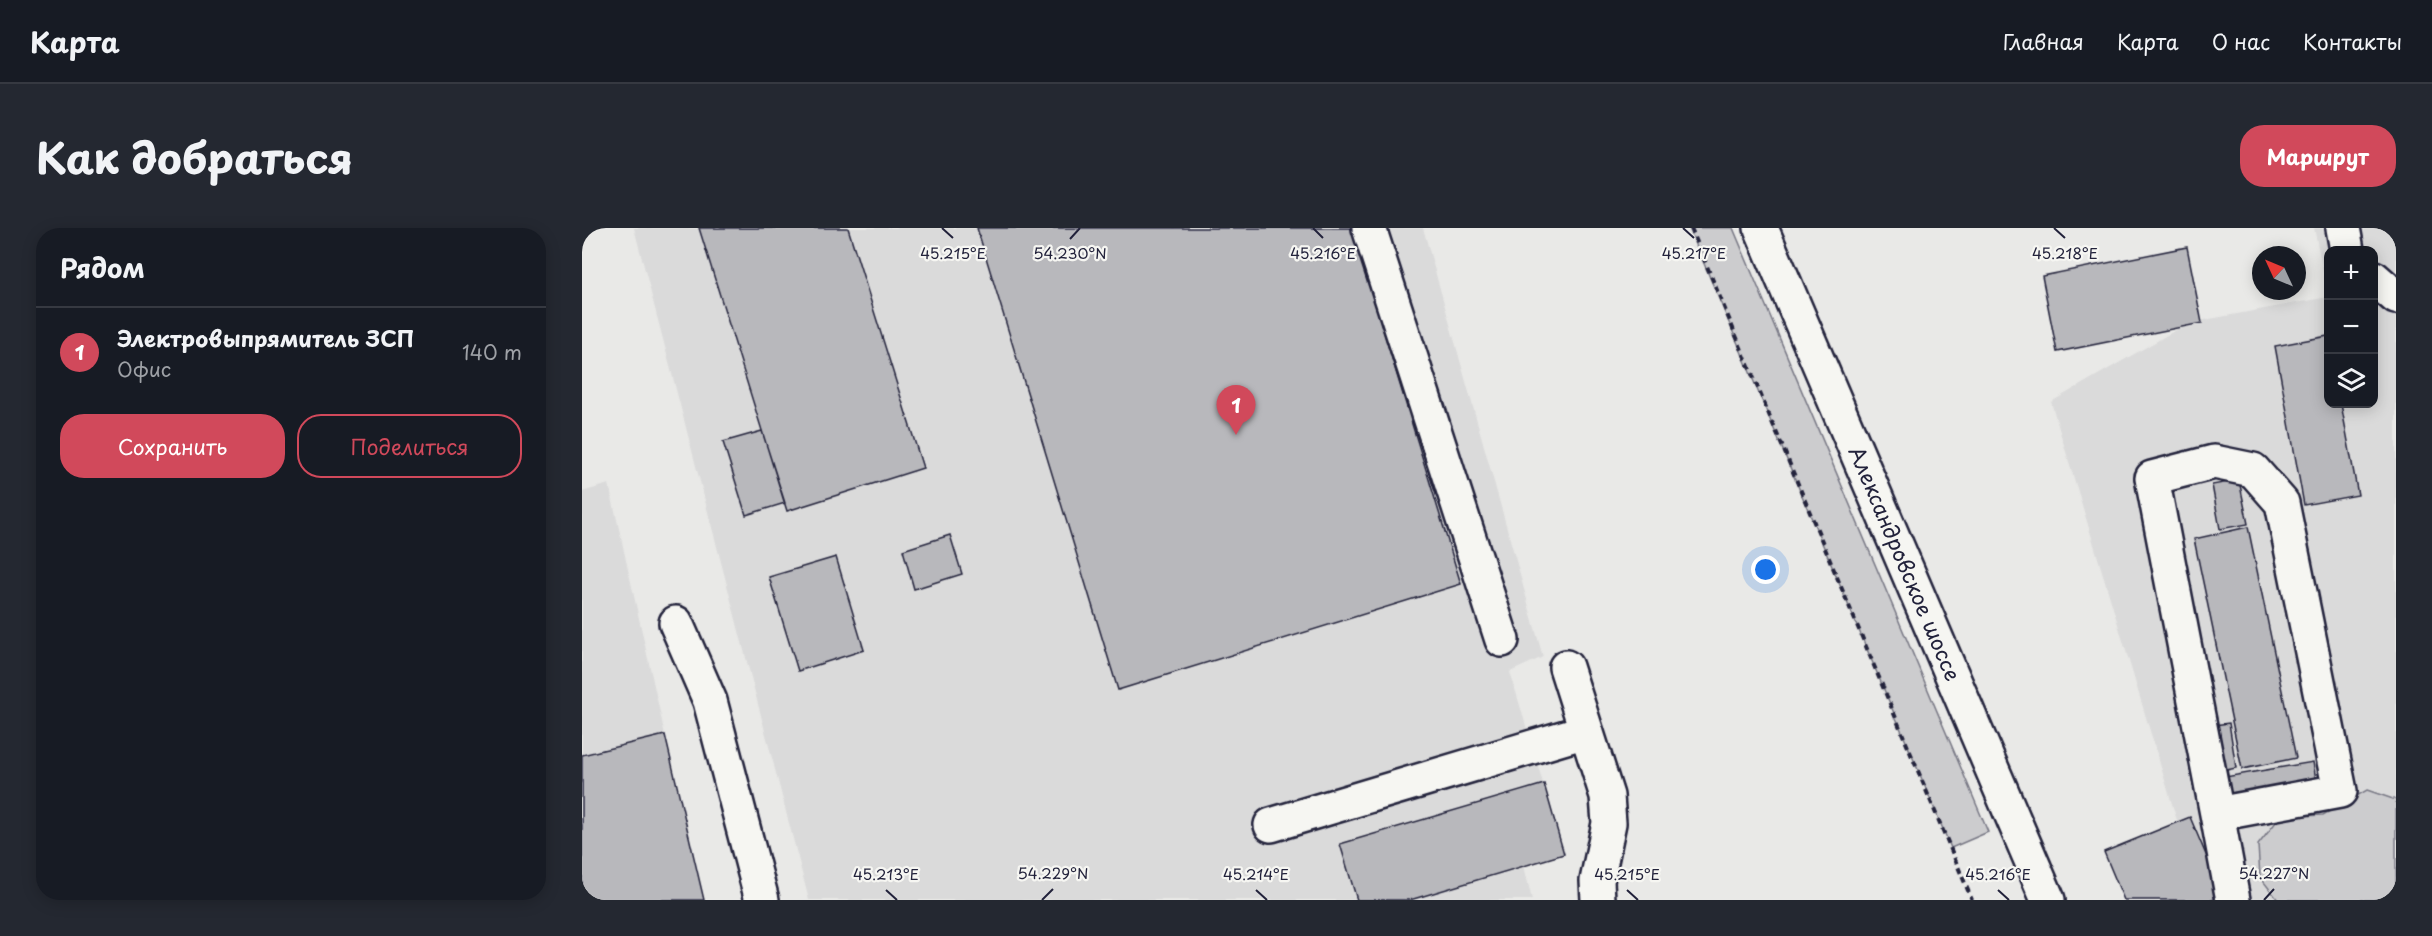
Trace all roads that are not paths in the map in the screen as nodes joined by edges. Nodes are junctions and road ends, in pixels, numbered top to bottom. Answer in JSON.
{"nodes":[{"id":1,"x":1369,"y":228,"type":"edge"},
{"id":2,"x":1761,"y":228,"type":"edge"},
{"id":3,"x":2343,"y":228,"type":"edge"},
{"id":4,"x":2347,"y":246,"type":"edge"},
{"id":5,"x":2378,"y":282,"type":"edge"},
{"id":6,"x":2396,"y":297,"type":"edge"},
{"id":7,"x":676,"y":622,"type":"dead end"},
{"id":8,"x":1502,"y":640,"type":"dead end"},
{"id":9,"x":1566,"y":667,"type":"dead end"},
{"id":10,"x":1586,"y":731,"type":"junction"},
{"id":11,"x":2217,"y":814,"type":"junction"},
{"id":12,"x":1271,"y":825,"type":"dead end"},
{"id":13,"x":762,"y":900,"type":"edge"},
{"id":14,"x":1598,"y":900,"type":"edge"},
{"id":15,"x":2048,"y":900,"type":"edge"},
{"id":16,"x":2233,"y":900,"type":"edge"}],
"edges":[{"from":1,"to":8,"type":"main road"},
{"from":2,"to":15,"type":"main road","name":"Александровское шоссе"},
{"from":3,"to":4,"type":"main road"},
{"from":5,"to":6,"type":"main road"},
{"from":7,"to":13,"type":"main road"},
{"from":9,"to":10,"type":"main road"},
{"from":10,"to":12,"type":"main road"},
{"from":10,"to":14,"type":"main road"},
{"from":11,"to":11,"type":"main road"},
{"from":11,"to":16,"type":"main road"}]}
